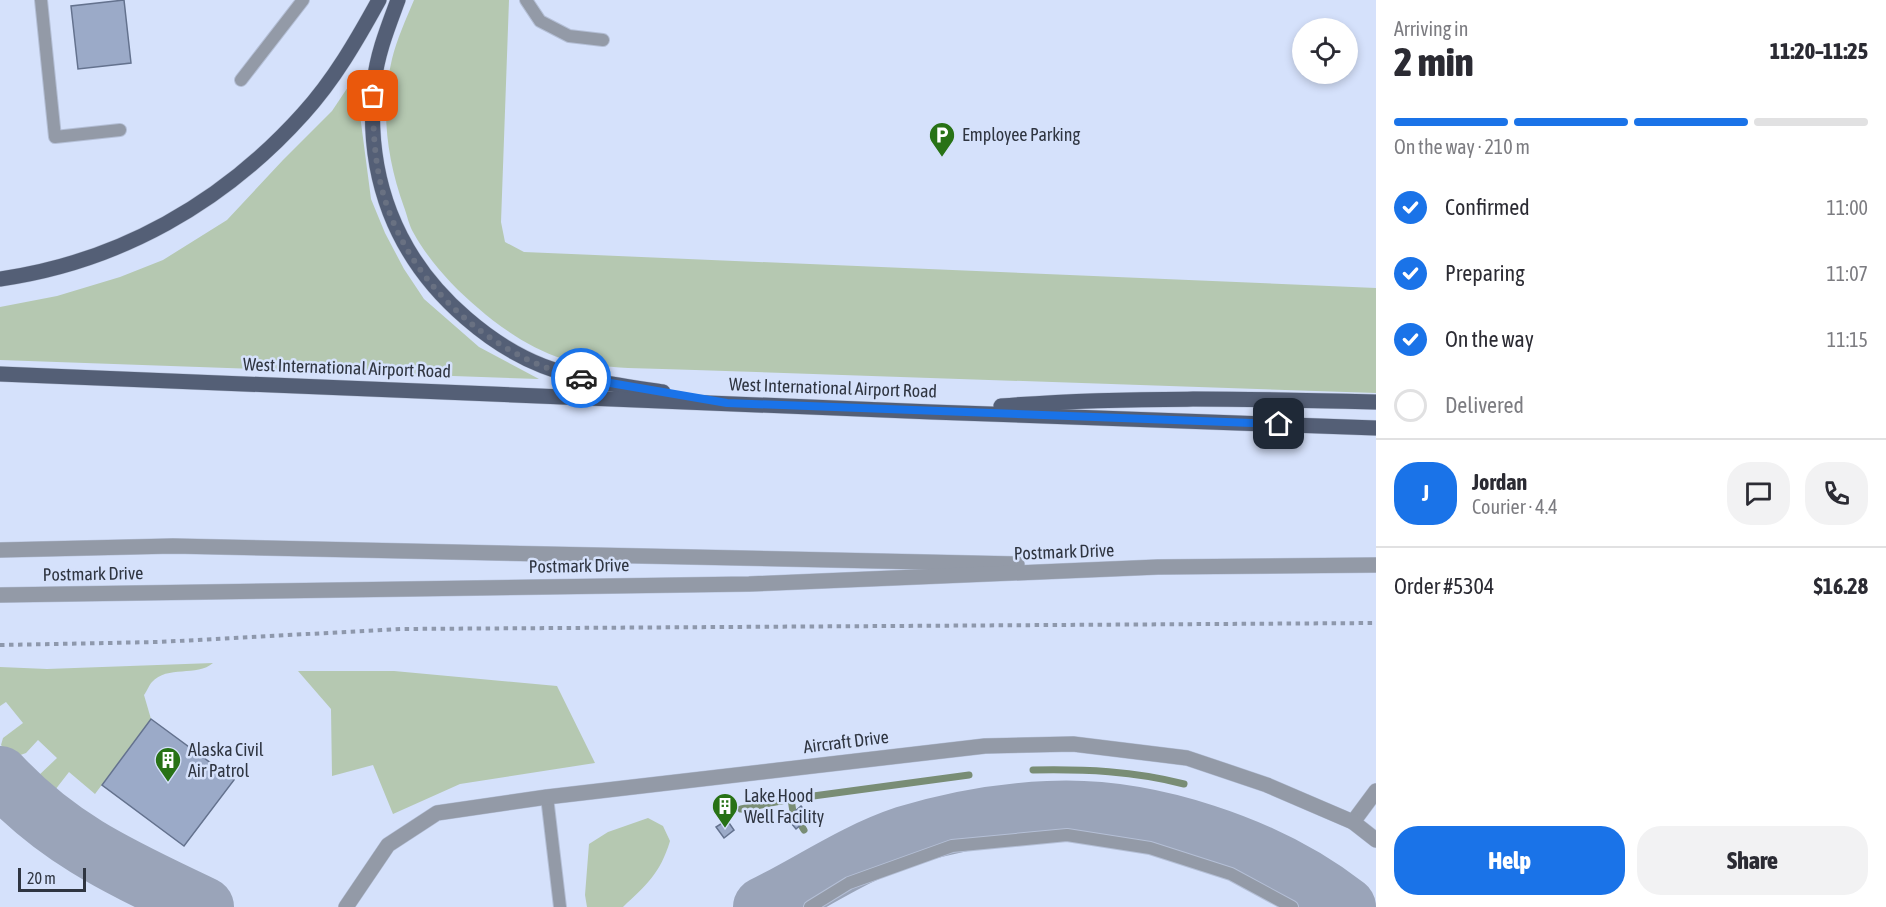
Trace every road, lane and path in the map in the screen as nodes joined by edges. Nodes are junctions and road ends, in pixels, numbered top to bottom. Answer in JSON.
{"nodes":[{"id":1,"x":41,"y":0,"type":"edge"},
{"id":2,"x":303,"y":0,"type":"edge"},
{"id":3,"x":379,"y":0,"type":"edge"},
{"id":4,"x":398,"y":0,"type":"edge"},
{"id":5,"x":526,"y":0,"type":"edge"},
{"id":6,"x":603,"y":40,"type":"dead end"},
{"id":7,"x":241,"y":80,"type":"dead end"},
{"id":8,"x":120,"y":130,"type":"dead end"},
{"id":9,"x":0,"y":279,"type":"edge"},
{"id":10,"x":0,"y":374,"type":"edge"},
{"id":11,"x":1376,"y":402,"type":"edge"},
{"id":12,"x":727,"y":403,"type":"junction"},
{"id":13,"x":932,"y":412,"type":"junction"},
{"id":14,"x":1376,"y":428,"type":"edge"},
{"id":15,"x":0,"y":550,"type":"edge"},
{"id":16,"x":1376,"y":565,"type":"edge"},
{"id":17,"x":1158,"y":567,"type":"junction"},
{"id":18,"x":0,"y":595,"type":"edge"},
{"id":19,"x":1376,"y":623,"type":"edge"},
{"id":20,"x":0,"y":645,"type":"edge"},
{"id":21,"x":1376,"y":791,"type":"edge"},
{"id":22,"x":547,"y":797,"type":"junction"},
{"id":23,"x":1353,"y":822,"type":"junction"},
{"id":24,"x":1376,"y":840,"type":"edge"},
{"id":25,"x":346,"y":907,"type":"edge"},
{"id":26,"x":560,"y":907,"type":"edge"},
{"id":27,"x":810,"y":907,"type":"edge"},
{"id":28,"x":1292,"y":907,"type":"edge"}],
"edges":[{"from":1,"to":8,"type":"lane"},
{"from":2,"to":7,"type":"lane"},
{"from":3,"to":9,"type":"main road"},
{"from":4,"to":12,"type":"main road"},
{"from":5,"to":6,"type":"lane"},
{"from":10,"to":12,"type":"main road","name":"West International Airport Road"},
{"from":11,"to":13,"type":"main road"},
{"from":12,"to":13,"type":"main road","name":"West International Airport Road"},
{"from":13,"to":14,"type":"main road","name":"West International Airport Road"},
{"from":15,"to":17,"type":"street","name":"Postmark Drive"},
{"from":16,"to":17,"type":"street","name":"Postmark Drive"},
{"from":17,"to":18,"type":"street","name":"Postmark Drive"},
{"from":19,"to":20,"type":"path"},
{"from":21,"to":23,"type":"street"},
{"from":22,"to":23,"type":"street","name":"Aircraft Drive"},
{"from":22,"to":25,"type":"street","name":"Aircraft Drive"},
{"from":22,"to":26,"type":"lane"},
{"from":23,"to":24,"type":"street","name":"Aircraft Drive"},
{"from":27,"to":28,"type":"lane"}]}
